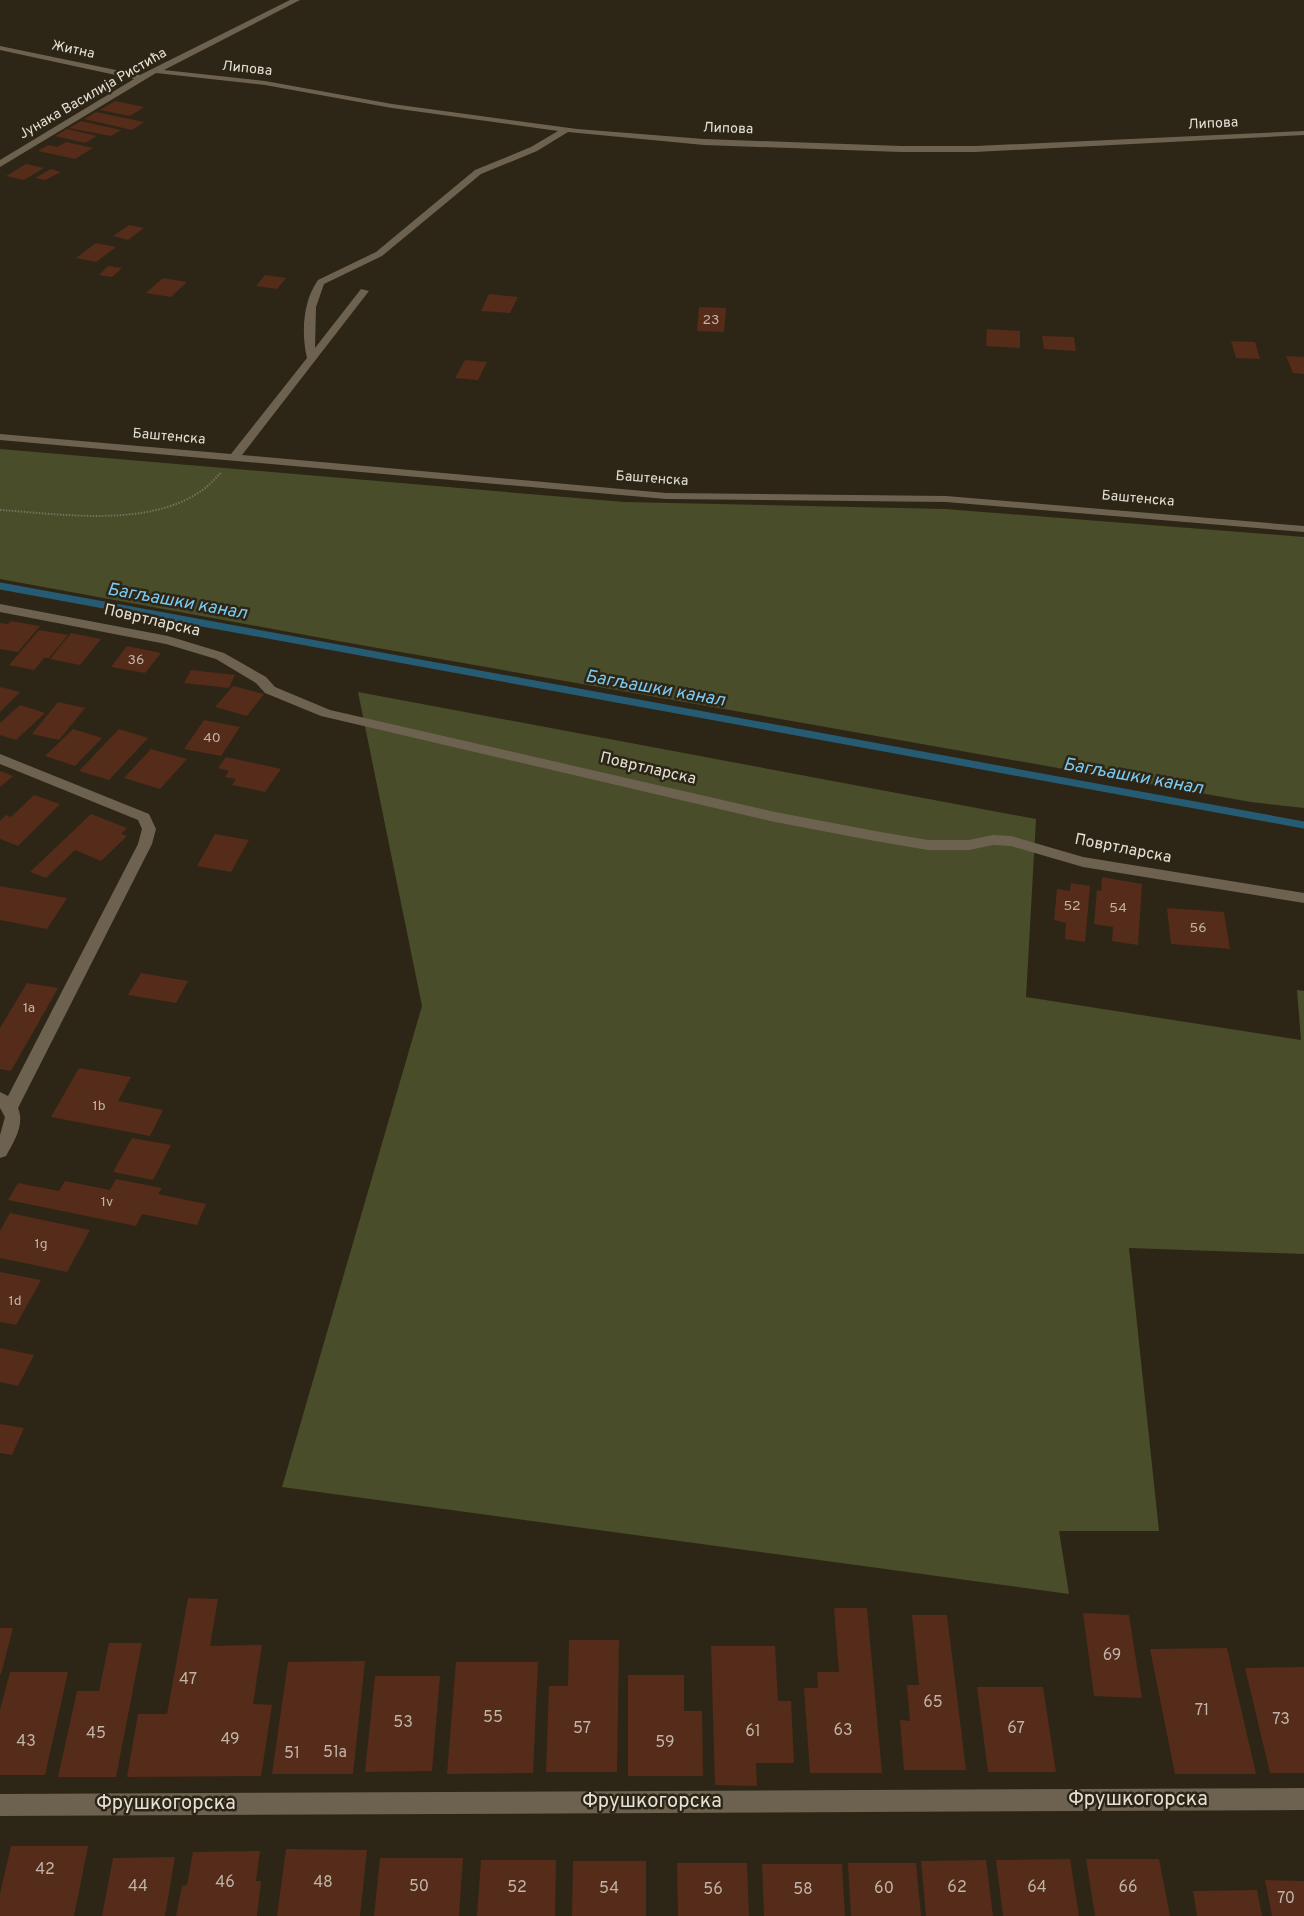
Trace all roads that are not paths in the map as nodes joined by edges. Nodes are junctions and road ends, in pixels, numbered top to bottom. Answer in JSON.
{"nodes":[{"id":1,"x":296,"y":0,"type":"edge"},
{"id":2,"x":0,"y":48,"type":"edge"},
{"id":3,"x":156,"y":71,"type":"junction"},
{"id":4,"x":141,"y":78,"type":"junction"},
{"id":5,"x":567,"y":129,"type":"junction"},
{"id":6,"x":1304,"y":133,"type":"edge"},
{"id":7,"x":0,"y":164,"type":"edge"},
{"id":8,"x":364,"y":291,"type":"dead end"},
{"id":9,"x":312,"y":359,"type":"junction"},
{"id":10,"x":0,"y":437,"type":"edge"},
{"id":11,"x":234,"y":458,"type":"junction"},
{"id":12,"x":1304,"y":529,"type":"edge"},
{"id":13,"x":0,"y":608,"type":"edge"},
{"id":14,"x":0,"y":759,"type":"edge"},
{"id":15,"x":1304,"y":898,"type":"edge"},
{"id":16,"x":6,"y":1102,"type":"edge"},
{"id":17,"x":0,"y":1151,"type":"edge"},
{"id":18,"x":1304,"y":1799,"type":"edge"},
{"id":19,"x":0,"y":1805,"type":"edge"}],
"edges":[{"from":1,"to":3,"type":"street","name":"Јунака Василија Ристића"},
{"from":2,"to":4,"type":"street","name":"Житна"},
{"from":3,"to":4,"type":"street","name":"Јунака Василија Ристића"},
{"from":3,"to":5,"type":"street","name":"Липова"},
{"from":4,"to":7,"type":"street","name":"Јунака Василија Ристића"},
{"from":5,"to":6,"type":"street","name":"Липова"},
{"from":5,"to":9,"type":"street"},
{"from":8,"to":9,"type":"street"},
{"from":9,"to":11,"type":"street"},
{"from":10,"to":11,"type":"street","name":"Баштенска"},
{"from":11,"to":12,"type":"street","name":"Баштенска"},
{"from":13,"to":15,"type":"street","name":"Повртларска"},
{"from":14,"to":16,"type":"street"},
{"from":16,"to":17,"type":"street"},
{"from":18,"to":19,"type":"street","name":"Фрушкогорска"}]}
